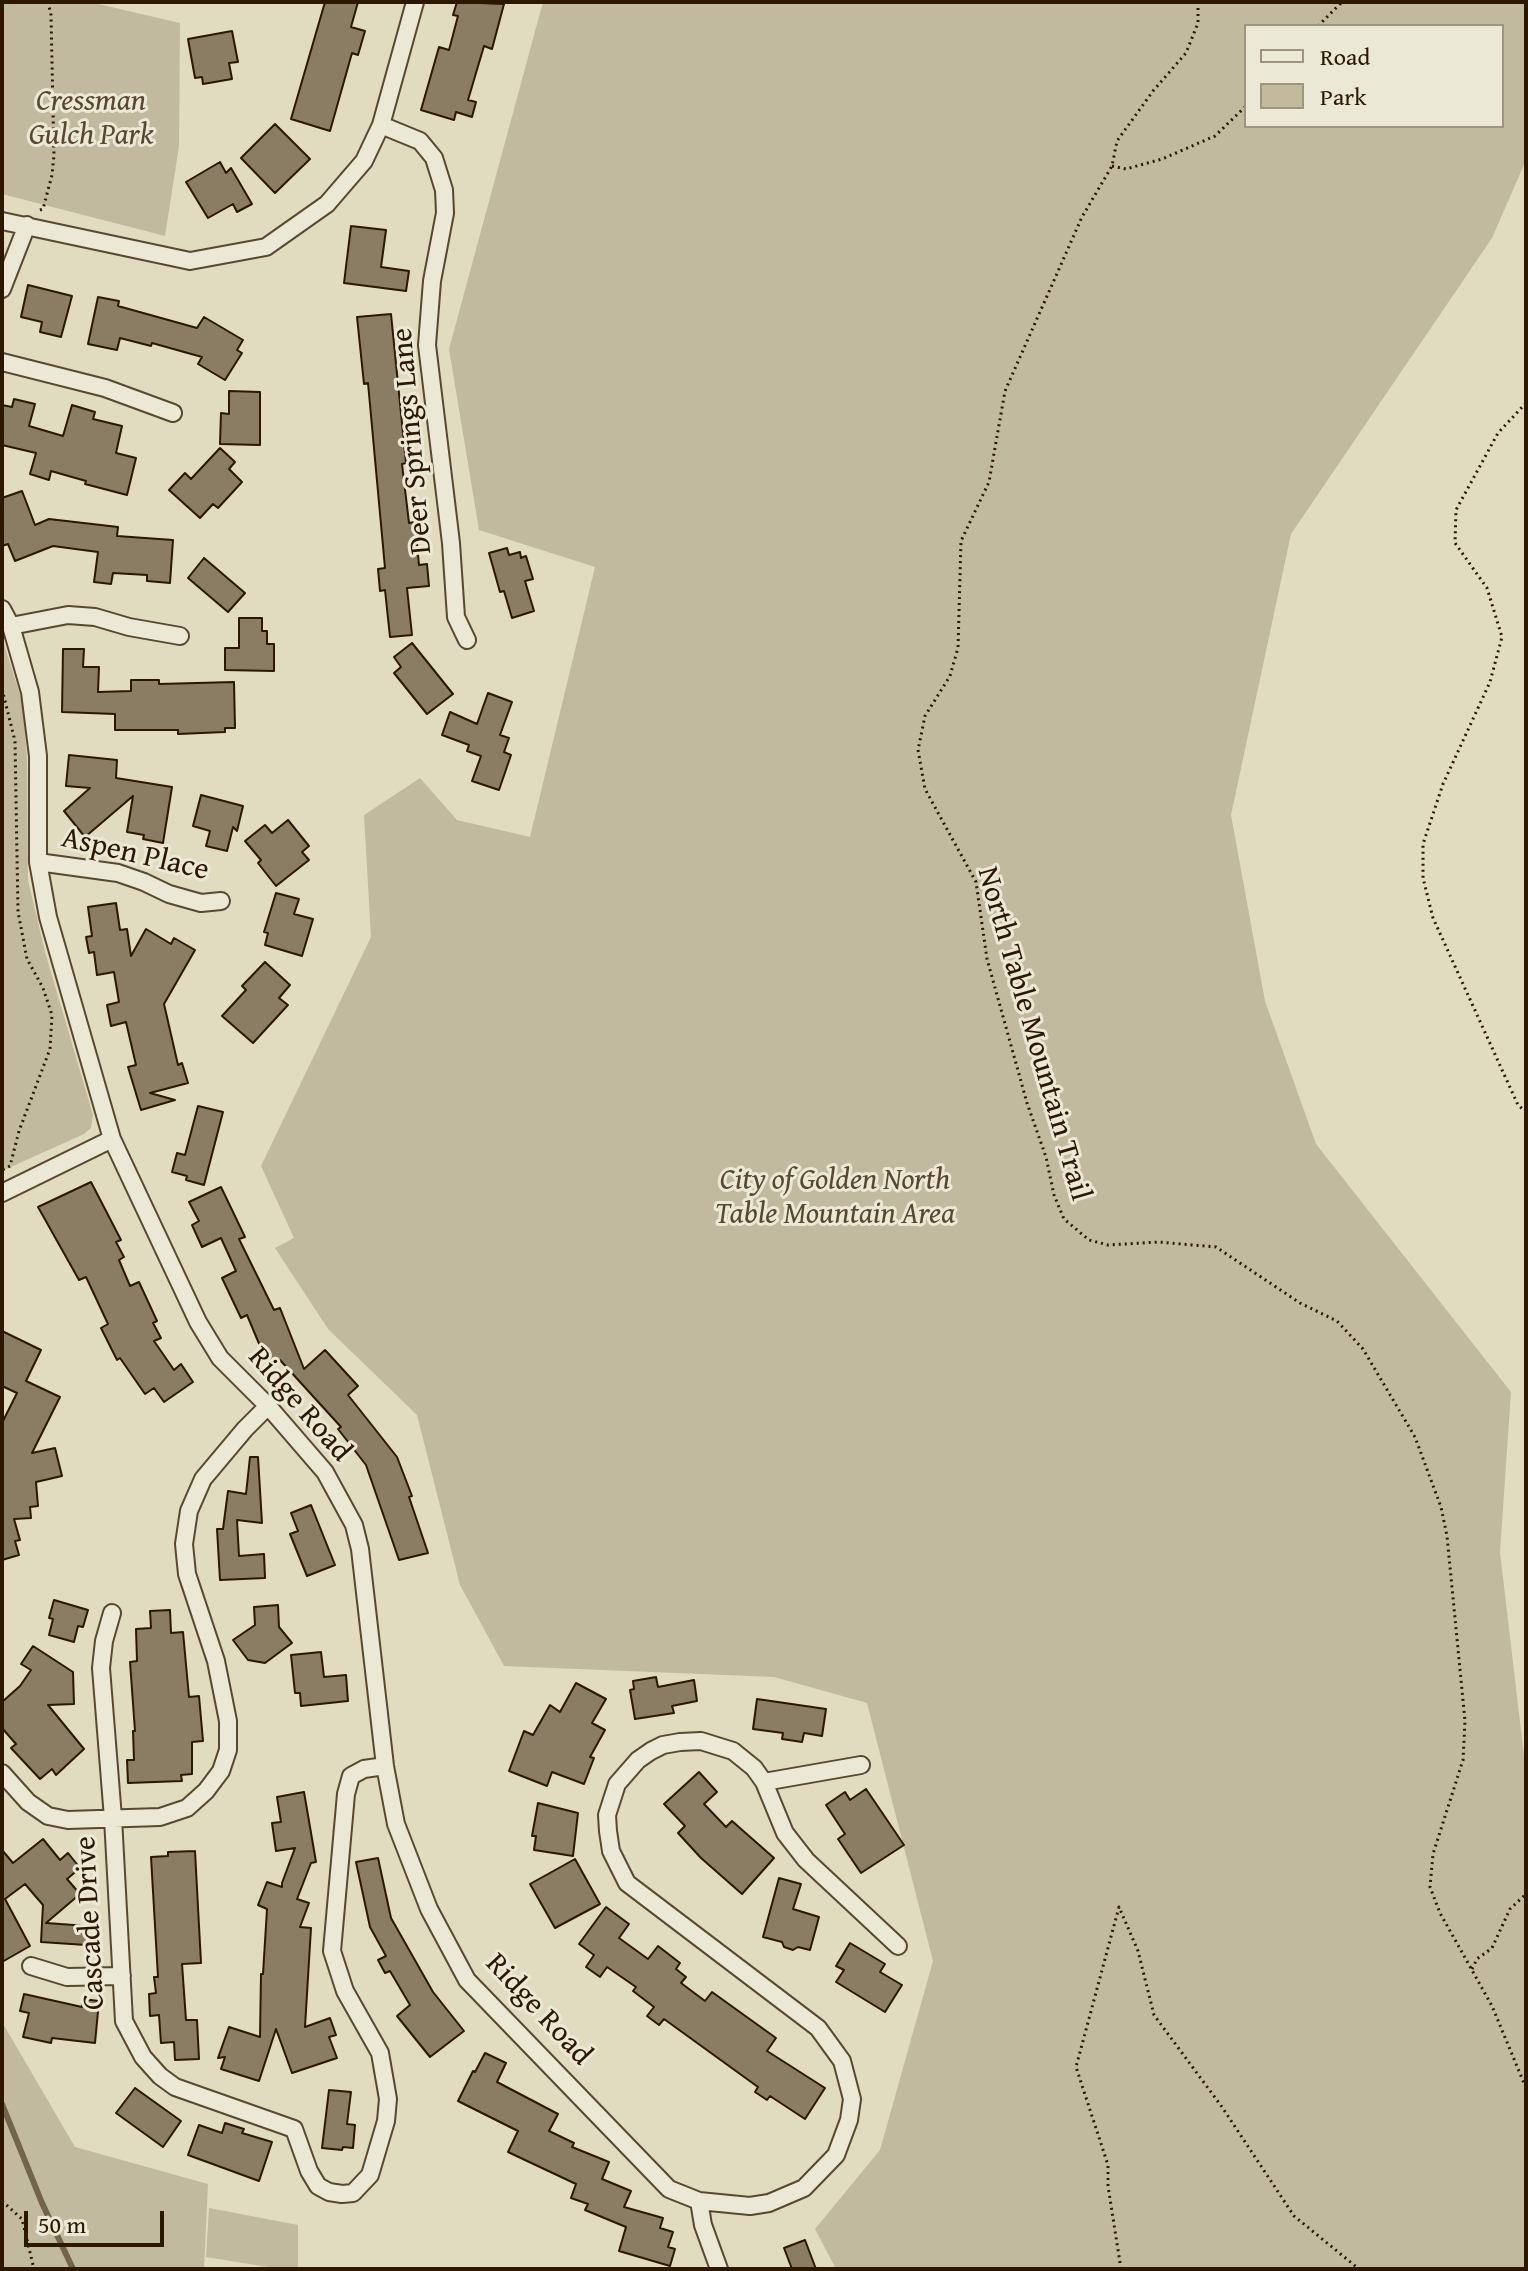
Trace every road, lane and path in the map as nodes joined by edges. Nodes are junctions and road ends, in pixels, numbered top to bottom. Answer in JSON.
{"nodes":[{"id":1,"x":48,"y":2,"type":"edge"},
{"id":2,"x":415,"y":2,"type":"edge"},
{"id":3,"x":1198,"y":2,"type":"edge"},
{"id":4,"x":1342,"y":2,"type":"edge"},
{"id":5,"x":1320,"y":24,"type":"edge"},
{"id":6,"x":1244,"y":108,"type":"edge"},
{"id":7,"x":381,"y":125,"type":"junction"},
{"id":8,"x":1112,"y":166,"type":"junction"},
{"id":9,"x":13,"y":223,"type":"edge"},
{"id":10,"x":2,"y":289,"type":"edge"},
{"id":11,"x":2,"y":362,"type":"edge"},
{"id":12,"x":1526,"y":403,"type":"edge"},
{"id":13,"x":173,"y":413,"type":"dead end"},
{"id":14,"x":2,"y":609,"type":"edge"},
{"id":15,"x":11,"y":626,"type":"junction"},
{"id":16,"x":180,"y":636,"type":"dead end"},
{"id":17,"x":467,"y":640,"type":"dead end"},
{"id":18,"x":2,"y":689,"type":"edge"},
{"id":19,"x":38,"y":862,"type":"junction"},
{"id":20,"x":221,"y":901,"type":"dead end"},
{"id":21,"x":1526,"y":1112,"type":"edge"},
{"id":22,"x":112,"y":1139,"type":"junction"},
{"id":23,"x":2,"y":1170,"type":"edge"},
{"id":24,"x":2,"y":1193,"type":"edge"},
{"id":25,"x":268,"y":1406,"type":"junction"},
{"id":26,"x":112,"y":1613,"type":"dead end"},
{"id":27,"x":861,"y":1765,"type":"dead end"},
{"id":28,"x":385,"y":1766,"type":"junction"},
{"id":29,"x":2,"y":1773,"type":"edge"},
{"id":30,"x":764,"y":1782,"type":"junction"},
{"id":31,"x":113,"y":1818,"type":"junction"},
{"id":32,"x":1526,"y":1894,"type":"edge"},
{"id":33,"x":898,"y":1946,"type":"dead end"},
{"id":34,"x":31,"y":1966,"type":"dead end"},
{"id":35,"x":1472,"y":1969,"type":"junction"},
{"id":36,"x":122,"y":1976,"type":"junction"},
{"id":37,"x":1526,"y":2088,"type":"edge"},
{"id":38,"x":2,"y":2201,"type":"edge"},
{"id":39,"x":699,"y":2201,"type":"junction"},
{"id":40,"x":34,"y":2269,"type":"edge"},
{"id":41,"x":719,"y":2269,"type":"edge"},
{"id":42,"x":1121,"y":2269,"type":"edge"},
{"id":43,"x":1359,"y":2269,"type":"edge"}],
"edges":[{"from":1,"to":9,"type":"path"},
{"from":2,"to":7,"type":"street"},
{"from":3,"to":8,"type":"path","name":"North Table Mountain Trail"},
{"from":4,"to":5,"type":"path"},
{"from":6,"to":8,"type":"path"},
{"from":7,"to":9,"type":"street"},
{"from":7,"to":17,"type":"street","name":"Deer Springs Lane"},
{"from":8,"to":35,"type":"path","name":"North Table Mountain Trail"},
{"from":9,"to":10,"type":"street"},
{"from":11,"to":13,"type":"street"},
{"from":12,"to":21,"type":"path"},
{"from":14,"to":15,"type":"street","name":"Ridge Road"},
{"from":15,"to":16,"type":"street"},
{"from":15,"to":19,"type":"street","name":"Ridge Road"},
{"from":18,"to":23,"type":"path"},
{"from":19,"to":20,"type":"street","name":"Aspen Place"},
{"from":19,"to":22,"type":"street","name":"Ridge Road"},
{"from":22,"to":24,"type":"street"},
{"from":22,"to":25,"type":"street","name":"Ridge Road"},
{"from":25,"to":28,"type":"street","name":"Ridge Road"},
{"from":25,"to":31,"type":"street"},
{"from":26,"to":31,"type":"street","name":"Cascade Drive"},
{"from":27,"to":30,"type":"street"},
{"from":28,"to":36,"type":"street","name":"Cascade Drive"},
{"from":28,"to":39,"type":"street","name":"Ridge Road"},
{"from":29,"to":31,"type":"street"},
{"from":30,"to":33,"type":"street","name":"Ridge Road"},
{"from":30,"to":39,"type":"street","name":"Ridge Road"},
{"from":31,"to":36,"type":"street","name":"Cascade Drive"},
{"from":32,"to":35,"type":"path"},
{"from":34,"to":36,"type":"street"},
{"from":35,"to":37,"type":"path","name":"North Table Mountain Trail"},
{"from":38,"to":40,"type":"path"},
{"from":39,"to":41,"type":"street"},
{"from":42,"to":43,"type":"path"}]}
